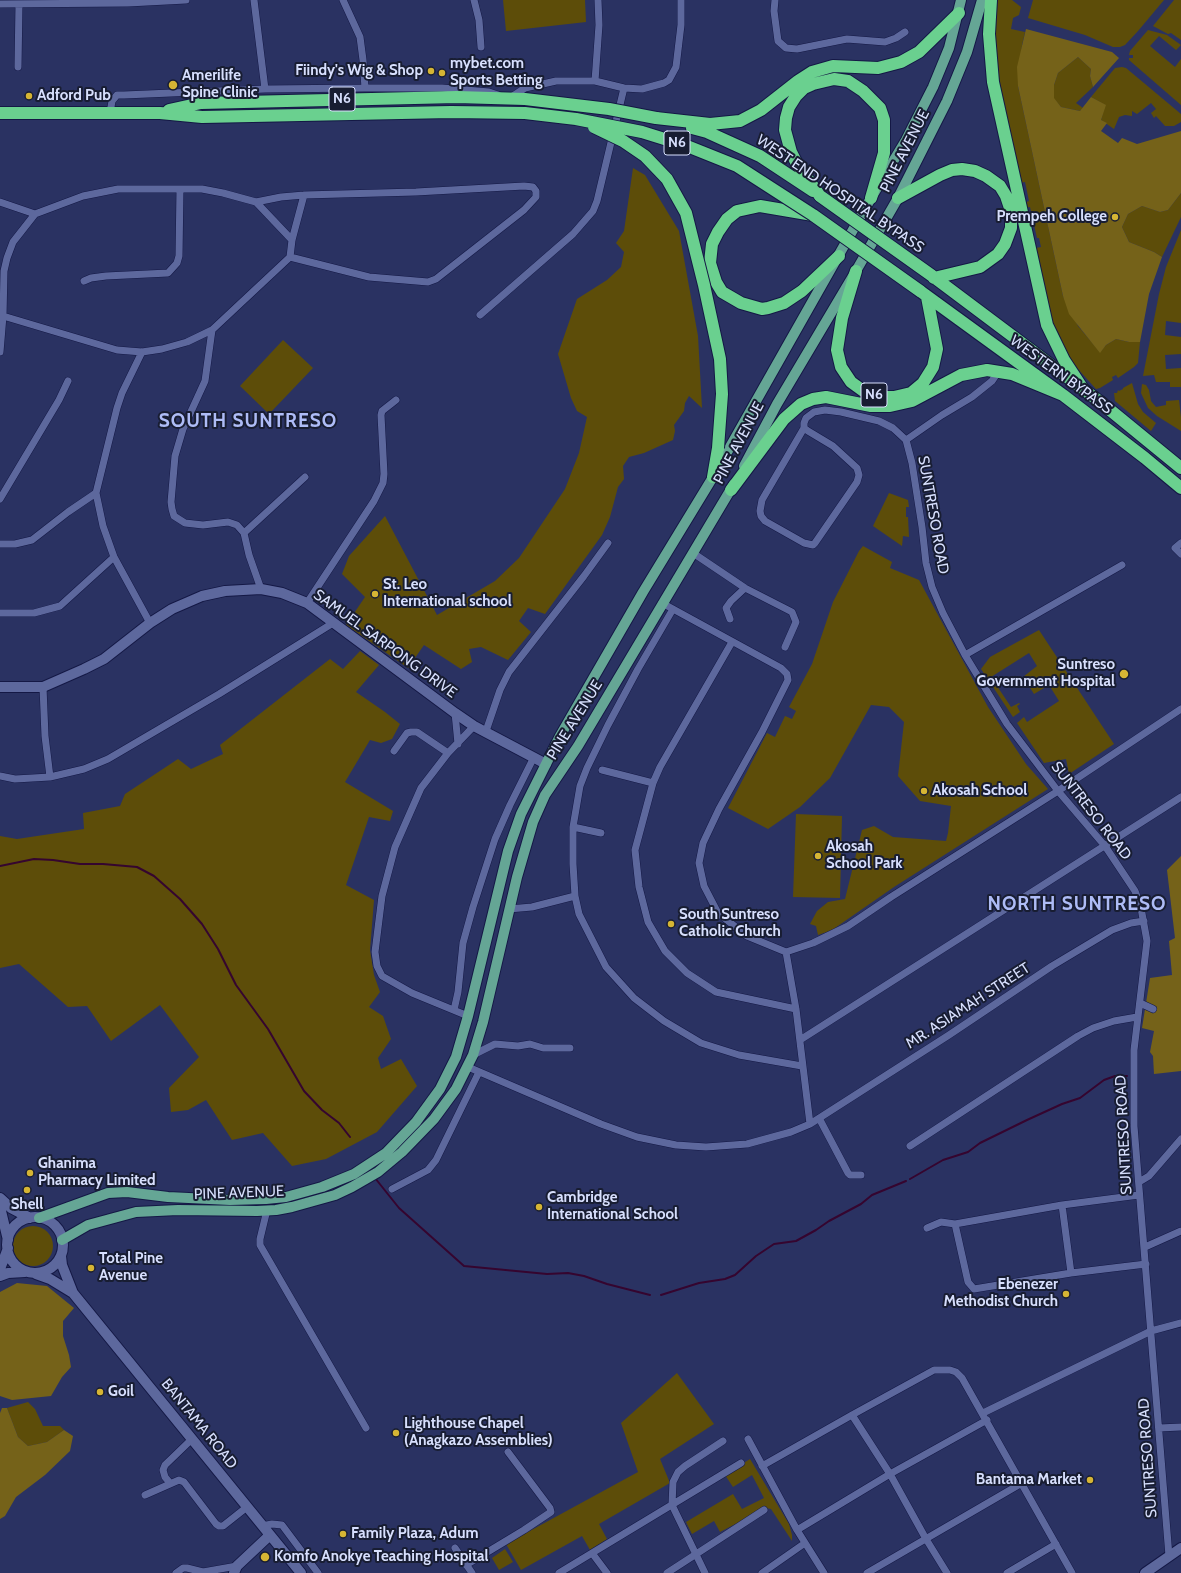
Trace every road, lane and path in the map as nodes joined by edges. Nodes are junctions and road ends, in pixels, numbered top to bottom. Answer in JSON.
{"nodes":[{"id":1,"x":186,"y":0,"type":"edge"},
{"id":2,"x":254,"y":0,"type":"edge"},
{"id":3,"x":343,"y":0,"type":"edge"},
{"id":4,"x":474,"y":0,"type":"edge"},
{"id":5,"x":598,"y":0,"type":"edge"},
{"id":6,"x":681,"y":0,"type":"edge"},
{"id":7,"x":775,"y":0,"type":"edge"},
{"id":8,"x":961,"y":0,"type":"edge"},
{"id":9,"x":982,"y":0,"type":"edge"},
{"id":10,"x":990,"y":0,"type":"edge"},
{"id":11,"x":29,"y":2,"type":"edge"},
{"id":12,"x":0,"y":4,"type":"edge"},
{"id":13,"x":19,"y":4,"type":"junction"},
{"id":14,"x":959,"y":13,"type":"junction"},
{"id":15,"x":905,"y":32,"type":"dead end"},
{"id":16,"x":481,"y":47,"type":"dead end"},
{"id":17,"x":18,"y":67,"type":"dead end"},
{"id":18,"x":596,"y":81,"type":"junction"},
{"id":19,"x":365,"y":88,"type":"junction"},
{"id":20,"x":624,"y":88,"type":"junction"},
{"id":21,"x":265,"y":89,"type":"junction"},
{"id":22,"x":506,"y":98,"type":"junction"},
{"id":23,"x":160,"y":112,"type":"junction"},
{"id":24,"x":0,"y":113,"type":"edge"},
{"id":25,"x":110,"y":113,"type":"junction"},
{"id":26,"x":656,"y":118,"type":"junction"},
{"id":27,"x":576,"y":119,"type":"junction"},
{"id":28,"x":180,"y":189,"type":"junction"},
{"id":29,"x":304,"y":195,"type":"junction"},
{"id":30,"x":820,"y":196,"type":"junction"},
{"id":31,"x":871,"y":198,"type":"junction"},
{"id":32,"x":898,"y":198,"type":"junction"},
{"id":33,"x":0,"y":202,"type":"edge"},
{"id":34,"x":256,"y":202,"type":"junction"},
{"id":35,"x":35,"y":214,"type":"junction"},
{"id":36,"x":813,"y":215,"type":"junction"},
{"id":37,"x":292,"y":240,"type":"junction"},
{"id":38,"x":290,"y":256,"type":"junction"},
{"id":39,"x":839,"y":256,"type":"junction"},
{"id":40,"x":856,"y":272,"type":"junction"},
{"id":41,"x":933,"y":277,"type":"junction"},
{"id":42,"x":84,"y":281,"type":"dead end"},
{"id":43,"x":923,"y":294,"type":"junction"},
{"id":44,"x":480,"y":315,"type":"dead end"},
{"id":45,"x":3,"y":316,"type":"junction"},
{"id":46,"x":212,"y":330,"type":"junction"},
{"id":47,"x":0,"y":352,"type":"edge"},
{"id":48,"x":142,"y":352,"type":"junction"},
{"id":49,"x":998,"y":372,"type":"junction"},
{"id":50,"x":68,"y":381,"type":"dead end"},
{"id":51,"x":1083,"y":389,"type":"junction"},
{"id":52,"x":1063,"y":395,"type":"junction"},
{"id":53,"x":396,"y":400,"type":"dead end"},
{"id":54,"x":804,"y":428,"type":"junction"},
{"id":55,"x":906,"y":440,"type":"junction"},
{"id":56,"x":1181,"y":468,"type":"edge"},
{"id":57,"x":305,"y":477,"type":"dead end"},
{"id":58,"x":713,"y":477,"type":"junction"},
{"id":59,"x":1181,"y":488,"type":"edge"},
{"id":60,"x":731,"y":490,"type":"junction"},
{"id":61,"x":96,"y":493,"type":"junction"},
{"id":62,"x":0,"y":499,"type":"edge"},
{"id":63,"x":244,"y":533,"type":"junction"},
{"id":64,"x":608,"y":543,"type":"dead end"},
{"id":65,"x":1181,"y":543,"type":"edge"},
{"id":66,"x":0,"y":544,"type":"edge"},
{"id":67,"x":693,"y":553,"type":"junction"},
{"id":68,"x":1181,"y":554,"type":"edge"},
{"id":69,"x":114,"y":557,"type":"junction"},
{"id":70,"x":1122,"y":565,"type":"dead end"},
{"id":71,"x":745,"y":588,"type":"junction"},
{"id":72,"x":261,"y":589,"type":"junction"},
{"id":73,"x":307,"y":603,"type":"junction"},
{"id":74,"x":662,"y":604,"type":"junction"},
{"id":75,"x":673,"y":609,"type":"junction"},
{"id":76,"x":0,"y":613,"type":"edge"},
{"id":77,"x":730,"y":619,"type":"dead end"},
{"id":78,"x":150,"y":623,"type":"junction"},
{"id":79,"x":333,"y":623,"type":"junction"},
{"id":80,"x":732,"y":642,"type":"junction"},
{"id":81,"x":785,"y":647,"type":"dead end"},
{"id":82,"x":965,"y":655,"type":"junction"},
{"id":83,"x":0,"y":687,"type":"edge"},
{"id":84,"x":43,"y":687,"type":"junction"},
{"id":85,"x":1181,"y":709,"type":"edge"},
{"id":86,"x":454,"y":713,"type":"junction"},
{"id":87,"x":474,"y":726,"type":"junction"},
{"id":88,"x":486,"y":731,"type":"junction"},
{"id":89,"x":458,"y":744,"type":"junction"},
{"id":90,"x":394,"y":751,"type":"dead end"},
{"id":91,"x":448,"y":753,"type":"junction"},
{"id":92,"x":534,"y":757,"type":"junction"},
{"id":93,"x":546,"y":764,"type":"junction"},
{"id":94,"x":602,"y":770,"type":"dead end"},
{"id":95,"x":0,"y":776,"type":"edge"},
{"id":96,"x":50,"y":777,"type":"junction"},
{"id":97,"x":653,"y":783,"type":"junction"},
{"id":98,"x":1058,"y":791,"type":"junction"},
{"id":99,"x":1181,"y":797,"type":"edge"},
{"id":100,"x":573,"y":827,"type":"junction"},
{"id":101,"x":601,"y":833,"type":"dead end"},
{"id":102,"x":1105,"y":846,"type":"junction"},
{"id":103,"x":575,"y":896,"type":"junction"},
{"id":104,"x":509,"y":909,"type":"junction"},
{"id":105,"x":1144,"y":921,"type":"junction"},
{"id":106,"x":786,"y":952,"type":"junction"},
{"id":107,"x":1140,"y":1003,"type":"junction"},
{"id":108,"x":796,"y":1009,"type":"junction"},
{"id":109,"x":1153,"y":1009,"type":"dead end"},
{"id":110,"x":454,"y":1010,"type":"junction"},
{"id":111,"x":468,"y":1016,"type":"junction"},
{"id":112,"x":1137,"y":1017,"type":"junction"},
{"id":113,"x":800,"y":1040,"type":"junction"},
{"id":114,"x":570,"y":1048,"type":"dead end"},
{"id":115,"x":473,"y":1055,"type":"junction"},
{"id":116,"x":802,"y":1066,"type":"junction"},
{"id":117,"x":468,"y":1067,"type":"junction"},
{"id":118,"x":479,"y":1072,"type":"junction"},
{"id":119,"x":819,"y":1118,"type":"junction"},
{"id":120,"x":810,"y":1124,"type":"junction"},
{"id":121,"x":1181,"y":1138,"type":"edge"},
{"id":122,"x":910,"y":1146,"type":"dead end"},
{"id":123,"x":861,"y":1175,"type":"dead end"},
{"id":124,"x":1139,"y":1182,"type":"junction"},
{"id":125,"x":392,"y":1189,"type":"dead end"},
{"id":126,"x":1139,"y":1195,"type":"junction"},
{"id":127,"x":0,"y":1198,"type":"edge"},
{"id":128,"x":1062,"y":1204,"type":"junction"},
{"id":129,"x":0,"y":1207,"type":"edge"},
{"id":130,"x":267,"y":1210,"type":"junction"},
{"id":131,"x":35,"y":1218,"type":"junction"},
{"id":132,"x":955,"y":1224,"type":"junction"},
{"id":133,"x":927,"y":1228,"type":"dead end"},
{"id":134,"x":1181,"y":1231,"type":"edge"},
{"id":135,"x":62,"y":1240,"type":"junction"},
{"id":136,"x":8,"y":1244,"type":"junction"},
{"id":137,"x":1145,"y":1246,"type":"junction"},
{"id":138,"x":61,"y":1256,"type":"junction"},
{"id":139,"x":1146,"y":1264,"type":"junction"},
{"id":140,"x":0,"y":1268,"type":"edge"},
{"id":141,"x":30,"y":1272,"type":"junction"},
{"id":142,"x":1071,"y":1273,"type":"junction"},
{"id":143,"x":0,"y":1276,"type":"edge"},
{"id":144,"x":74,"y":1293,"type":"junction"},
{"id":145,"x":1181,"y":1323,"type":"edge"},
{"id":146,"x":1151,"y":1332,"type":"junction"},
{"id":147,"x":983,"y":1413,"type":"junction"},
{"id":148,"x":852,"y":1414,"type":"junction"},
{"id":149,"x":987,"y":1420,"type":"junction"},
{"id":150,"x":1181,"y":1427,"type":"edge"},
{"id":151,"x":366,"y":1428,"type":"dead end"},
{"id":152,"x":1159,"y":1428,"type":"junction"},
{"id":153,"x":192,"y":1439,"type":"junction"},
{"id":154,"x":748,"y":1439,"type":"dead end"},
{"id":155,"x":723,"y":1441,"type":"dead end"},
{"id":156,"x":508,"y":1452,"type":"dead end"},
{"id":157,"x":741,"y":1463,"type":"dead end"},
{"id":158,"x":762,"y":1466,"type":"junction"},
{"id":159,"x":890,"y":1474,"type":"junction"},
{"id":160,"x":170,"y":1483,"type":"junction"},
{"id":161,"x":1022,"y":1483,"type":"junction"},
{"id":162,"x":145,"y":1495,"type":"dead end"},
{"id":163,"x":672,"y":1505,"type":"junction"},
{"id":164,"x":246,"y":1507,"type":"junction"},
{"id":165,"x":764,"y":1510,"type":"dead end"},
{"id":166,"x":262,"y":1526,"type":"junction"},
{"id":167,"x":797,"y":1530,"type":"junction"},
{"id":168,"x":270,"y":1536,"type":"junction"},
{"id":169,"x":926,"y":1539,"type":"junction"},
{"id":170,"x":805,"y":1542,"type":"junction"},
{"id":171,"x":1056,"y":1544,"type":"junction"},
{"id":172,"x":455,"y":1548,"type":"dead end"},
{"id":173,"x":1181,"y":1548,"type":"edge"},
{"id":174,"x":592,"y":1553,"type":"junction"},
{"id":175,"x":696,"y":1553,"type":"junction"},
{"id":176,"x":1169,"y":1556,"type":"junction"},
{"id":177,"x":466,"y":1565,"type":"junction"},
{"id":178,"x":236,"y":1570,"type":"edge"},
{"id":179,"x":176,"y":1573,"type":"edge"},
{"id":180,"x":301,"y":1573,"type":"edge"},
{"id":181,"x":318,"y":1573,"type":"edge"},
{"id":182,"x":472,"y":1573,"type":"edge"},
{"id":183,"x":559,"y":1573,"type":"edge"},
{"id":184,"x":606,"y":1573,"type":"edge"},
{"id":185,"x":667,"y":1573,"type":"edge"},
{"id":186,"x":705,"y":1573,"type":"edge"},
{"id":187,"x":762,"y":1573,"type":"edge"},
{"id":188,"x":824,"y":1573,"type":"edge"},
{"id":189,"x":867,"y":1573,"type":"edge"},
{"id":190,"x":947,"y":1573,"type":"edge"},
{"id":191,"x":1007,"y":1573,"type":"edge"},
{"id":192,"x":1072,"y":1573,"type":"edge"},
{"id":193,"x":1145,"y":1573,"type":"edge"}],
"edges":[{"from":1,"to":11,"type":"street"},
{"from":2,"to":21,"type":"street"},
{"from":3,"to":19,"type":"street"},
{"from":4,"to":16,"type":"street"},
{"from":5,"to":18,"type":"street"},
{"from":6,"to":20,"type":"street"},
{"from":7,"to":15,"type":"street"},
{"from":8,"to":14,"type":"main road"},
{"from":9,"to":32,"type":"main road","name":"PINE AVENUE","number":"N6"},
{"from":10,"to":51,"type":"highway"},
{"from":11,"to":13,"type":"street"},
{"from":12,"to":13,"type":"street"},
{"from":13,"to":17,"type":"street"},
{"from":14,"to":26,"type":"highway","number":"N6"},
{"from":14,"to":31,"type":"main road"},
{"from":18,"to":20,"type":"street"},
{"from":18,"to":22,"type":"street"},
{"from":19,"to":21,"type":"street"},
{"from":19,"to":22,"type":"street"},
{"from":20,"to":44,"type":"street"},
{"from":21,"to":25,"type":"street"},
{"from":22,"to":23,"type":"highway","name":"WEST END HOSPITAL BYPASS","number":"N6"},
{"from":22,"to":26,"type":"highway","name":"WEST END HOSPITAL BYPASS","number":"N6","bridge":true},
{"from":23,"to":25,"type":"highway","name":"WEST END HOSPITAL BYPASS","number":"N6"},
{"from":23,"to":27,"type":"highway","name":"WEST END HOSPITAL BYPASS","number":"N6","bridge":true},
{"from":24,"to":25,"type":"highway","name":"WEST END HOSPITAL BYPASS","number":"N6"},
{"from":26,"to":30,"type":"highway","name":"WEST END HOSPITAL BYPASS"},
{"from":27,"to":36,"type":"highway","name":"WEST END HOSPITAL BYPASS","number":"N6","bridge":true},
{"from":27,"to":58,"type":"highway","bridge":true},
{"from":28,"to":34,"type":"street"},
{"from":28,"to":35,"type":"street"},
{"from":28,"to":42,"type":"street"},
{"from":29,"to":34,"type":"street"},
{"from":29,"to":37,"type":"street"},
{"from":29,"to":38,"type":"street"},
{"from":30,"to":31,"type":"highway"},
{"from":30,"to":41,"type":"highway","name":"WEST END HOSPITAL BYPASS","bridge":true},
{"from":31,"to":39,"type":"main road"},
{"from":32,"to":40,"type":"main road","name":"PINE AVENUE","number":"N6"},
{"from":32,"to":41,"type":"highway"},
{"from":33,"to":35,"type":"street"},
{"from":34,"to":37,"type":"street"},
{"from":35,"to":45,"type":"street"},
{"from":36,"to":39,"type":"highway"},
{"from":36,"to":43,"type":"highway","name":"WEST END HOSPITAL BYPASS","number":"N6","bridge":true},
{"from":37,"to":38,"type":"street"},
{"from":38,"to":46,"type":"street"},
{"from":39,"to":58,"type":"main road"},
{"from":40,"to":43,"type":"highway","number":"N6"},
{"from":40,"to":60,"type":"main road","name":"PINE AVENUE"},
{"from":41,"to":51,"type":"highway","name":"WESTERN BYPASS"},
{"from":43,"to":52,"type":"highway","name":"WESTERN BYPASS"},
{"from":45,"to":47,"type":"street"},
{"from":45,"to":48,"type":"street"},
{"from":46,"to":48,"type":"street"},
{"from":46,"to":63,"type":"street"},
{"from":48,"to":61,"type":"street"},
{"from":49,"to":52,"type":"highway"},
{"from":49,"to":55,"type":"street"},
{"from":49,"to":60,"type":"highway"},
{"from":50,"to":62,"type":"street"},
{"from":51,"to":56,"type":"highway","name":"WESTERN BYPASS"},
{"from":52,"to":59,"type":"highway","name":"WESTERN BYPASS"},
{"from":53,"to":73,"type":"street"},
{"from":54,"to":54,"type":"street"},
{"from":54,"to":55,"type":"street","name":"SUNTRESO ROAD"},
{"from":55,"to":82,"type":"street","name":"SUNTRESO ROAD"},
{"from":57,"to":63,"type":"street"},
{"from":58,"to":93,"type":"main road"},
{"from":60,"to":67,"type":"main road","name":"PINE AVENUE"},
{"from":61,"to":66,"type":"street"},
{"from":61,"to":69,"type":"street"},
{"from":63,"to":72,"type":"street"},
{"from":64,"to":88,"type":"street"},
{"from":65,"to":68,"type":"street"},
{"from":67,"to":71,"type":"street"},
{"from":67,"to":74,"type":"main road","name":"PINE AVENUE"},
{"from":69,"to":76,"type":"street"},
{"from":69,"to":78,"type":"street"},
{"from":70,"to":82,"type":"street"},
{"from":71,"to":77,"type":"street"},
{"from":71,"to":81,"type":"street"},
{"from":72,"to":73,"type":"main road","name":"SAMUEL SARPONG DRIVE"},
{"from":72,"to":78,"type":"main road","name":"SAMUEL SARPONG DRIVE"},
{"from":73,"to":79,"type":"main road","name":"SAMUEL SARPONG DRIVE"},
{"from":74,"to":75,"type":"street"},
{"from":74,"to":104,"type":"main road","name":"PINE AVENUE"},
{"from":75,"to":80,"type":"street"},
{"from":75,"to":100,"type":"street"},
{"from":78,"to":84,"type":"main road","name":"SAMUEL SARPONG DRIVE"},
{"from":79,"to":86,"type":"main road","name":"SAMUEL SARPONG DRIVE"},
{"from":79,"to":96,"type":"street"},
{"from":80,"to":97,"type":"street"},
{"from":80,"to":106,"type":"street"},
{"from":82,"to":98,"type":"street","name":"SUNTRESO ROAD"},
{"from":83,"to":84,"type":"main road","name":"SAMUEL SARPONG DRIVE"},
{"from":84,"to":96,"type":"street"},
{"from":85,"to":98,"type":"street"},
{"from":86,"to":87,"type":"main road","name":"SAMUEL SARPONG DRIVE"},
{"from":86,"to":89,"type":"street"},
{"from":87,"to":88,"type":"main road","name":"SAMUEL SARPONG DRIVE"},
{"from":87,"to":89,"type":"street"},
{"from":88,"to":92,"type":"main road","name":"SAMUEL SARPONG DRIVE"},
{"from":89,"to":91,"type":"street"},
{"from":90,"to":91,"type":"street"},
{"from":91,"to":110,"type":"street"},
{"from":92,"to":93,"type":"main road","name":"SAMUEL SARPONG DRIVE"},
{"from":92,"to":110,"type":"street"},
{"from":93,"to":111,"type":"main road"},
{"from":94,"to":97,"type":"street"},
{"from":95,"to":96,"type":"street"},
{"from":97,"to":108,"type":"street"},
{"from":98,"to":102,"type":"street","name":"SUNTRESO ROAD"},
{"from":98,"to":106,"type":"street"},
{"from":99,"to":102,"type":"street"},
{"from":100,"to":101,"type":"street"},
{"from":100,"to":103,"type":"street"},
{"from":102,"to":105,"type":"street","name":"SUNTRESO ROAD"},
{"from":102,"to":113,"type":"street"},
{"from":103,"to":104,"type":"street"},
{"from":103,"to":116,"type":"street"},
{"from":104,"to":115,"type":"main road","name":"PINE AVENUE"},
{"from":105,"to":107,"type":"street","name":"SUNTRESO ROAD"},
{"from":105,"to":119,"type":"street","name":"MR. ASIAMAH STREET"},
{"from":106,"to":108,"type":"street"},
{"from":107,"to":109,"type":"street"},
{"from":107,"to":112,"type":"street","name":"SUNTRESO ROAD"},
{"from":108,"to":113,"type":"street"},
{"from":110,"to":111,"type":"street"},
{"from":111,"to":131,"type":"main road"},
{"from":112,"to":122,"type":"street"},
{"from":112,"to":124,"type":"street","name":"SUNTRESO ROAD"},
{"from":113,"to":116,"type":"street"},
{"from":114,"to":115,"type":"street"},
{"from":115,"to":117,"type":"main road","name":"PINE AVENUE"},
{"from":116,"to":120,"type":"street"},
{"from":117,"to":118,"type":"street","name":"MR. ASIAMAH STREET"},
{"from":117,"to":130,"type":"main road","name":"PINE AVENUE"},
{"from":118,"to":120,"type":"street","name":"MR. ASIAMAH STREET"},
{"from":118,"to":125,"type":"street"},
{"from":119,"to":120,"type":"street","name":"MR. ASIAMAH STREET"},
{"from":119,"to":123,"type":"street"},
{"from":121,"to":124,"type":"street"},
{"from":124,"to":126,"type":"street","name":"SUNTRESO ROAD"},
{"from":126,"to":128,"type":"street"},
{"from":126,"to":137,"type":"street","name":"SUNTRESO ROAD"},
{"from":127,"to":131,"type":"main road"},
{"from":128,"to":132,"type":"street"},
{"from":128,"to":142,"type":"street"},
{"from":129,"to":136,"type":"main road"},
{"from":130,"to":135,"type":"main road","name":"PINE AVENUE"},
{"from":130,"to":151,"type":"street"},
{"from":131,"to":135,"type":"main road"},
{"from":131,"to":136,"type":"main road"},
{"from":132,"to":133,"type":"street"},
{"from":132,"to":142,"type":"street"},
{"from":134,"to":137,"type":"street"},
{"from":135,"to":138,"type":"main road"},
{"from":136,"to":140,"type":"main road"},
{"from":136,"to":141,"type":"main road"},
{"from":137,"to":139,"type":"street","name":"SUNTRESO ROAD"},
{"from":138,"to":141,"type":"main road"},
{"from":138,"to":144,"type":"main road"},
{"from":139,"to":142,"type":"street"},
{"from":139,"to":146,"type":"street","name":"SUNTRESO ROAD"},
{"from":141,"to":143,"type":"main road"},
{"from":141,"to":144,"type":"main road"},
{"from":144,"to":153,"type":"main road","name":"BANTAMA ROAD"},
{"from":145,"to":146,"type":"street"},
{"from":146,"to":147,"type":"street"},
{"from":146,"to":152,"type":"street","name":"SUNTRESO ROAD"},
{"from":147,"to":148,"type":"street"},
{"from":147,"to":149,"type":"street"},
{"from":148,"to":158,"type":"street"},
{"from":148,"to":159,"type":"street"},
{"from":149,"to":159,"type":"street"},
{"from":149,"to":161,"type":"street"},
{"from":150,"to":152,"type":"street"},
{"from":152,"to":176,"type":"street","name":"SUNTRESO ROAD"},
{"from":153,"to":160,"type":"street"},
{"from":153,"to":164,"type":"main road","name":"BANTAMA ROAD"},
{"from":154,"to":158,"type":"street"},
{"from":155,"to":163,"type":"street"},
{"from":156,"to":177,"type":"street"},
{"from":157,"to":163,"type":"street"},
{"from":158,"to":167,"type":"street"},
{"from":159,"to":167,"type":"street"},
{"from":159,"to":169,"type":"street"},
{"from":160,"to":162,"type":"street"},
{"from":160,"to":164,"type":"street"},
{"from":161,"to":169,"type":"street"},
{"from":161,"to":171,"type":"street"},
{"from":163,"to":174,"type":"street"},
{"from":163,"to":175,"type":"street"},
{"from":164,"to":166,"type":"main road","name":"BANTAMA ROAD"},
{"from":165,"to":175,"type":"street"},
{"from":166,"to":168,"type":"main road","name":"BANTAMA ROAD"},
{"from":166,"to":181,"type":"street"},
{"from":167,"to":170,"type":"street"},
{"from":168,"to":178,"type":"main road"},
{"from":168,"to":180,"type":"main road","name":"BANTAMA ROAD"},
{"from":169,"to":189,"type":"street"},
{"from":169,"to":190,"type":"street"},
{"from":170,"to":187,"type":"street"},
{"from":170,"to":188,"type":"street"},
{"from":171,"to":191,"type":"street"},
{"from":171,"to":192,"type":"street"},
{"from":172,"to":177,"type":"street"},
{"from":173,"to":176,"type":"main road"},
{"from":174,"to":183,"type":"street"},
{"from":174,"to":184,"type":"street"},
{"from":175,"to":185,"type":"street"},
{"from":175,"to":186,"type":"street"},
{"from":176,"to":193,"type":"main road"},
{"from":177,"to":182,"type":"street"},
{"from":178,"to":179,"type":"street"}]}
